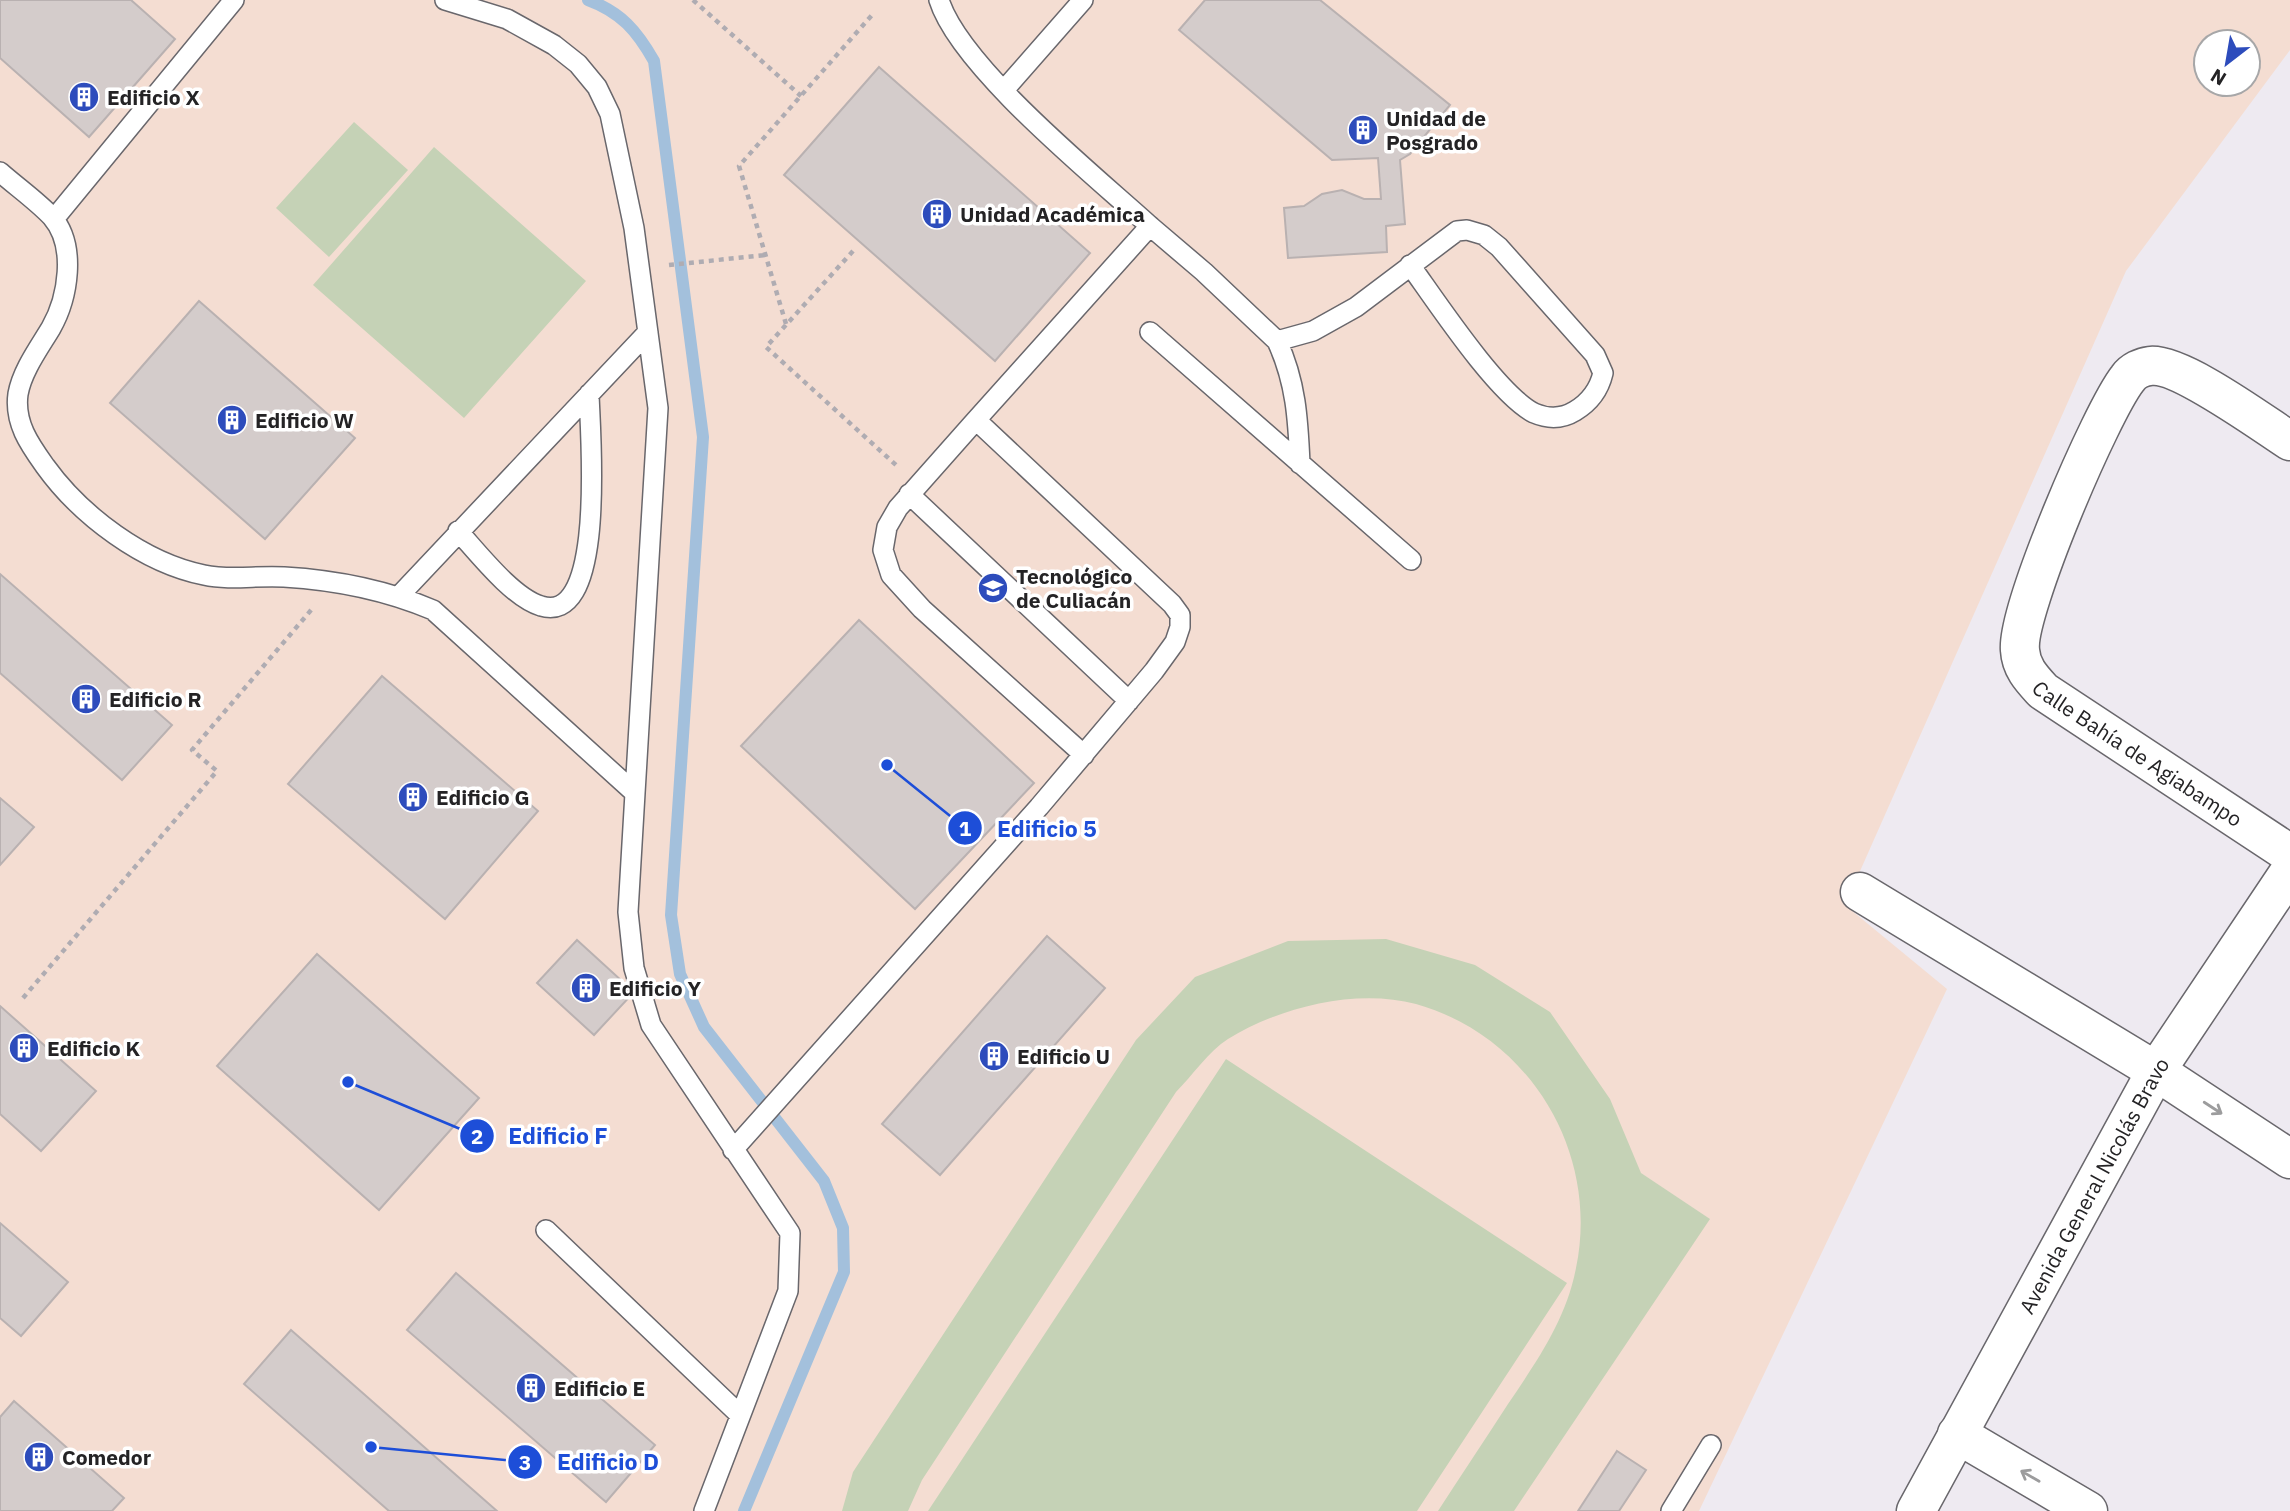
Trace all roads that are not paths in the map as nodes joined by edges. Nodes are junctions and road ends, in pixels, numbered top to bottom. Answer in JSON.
{"nodes":[{"id":1,"x":234,"y":0,"type":"edge"},
{"id":2,"x":445,"y":0,"type":"edge"},
{"id":3,"x":939,"y":0,"type":"edge"},
{"id":4,"x":1083,"y":0,"type":"edge"},
{"id":5,"x":1004,"y":90,"type":"junction"},
{"id":6,"x":0,"y":172,"type":"edge"},
{"id":7,"x":54,"y":219,"type":"junction"},
{"id":8,"x":1150,"y":226,"type":"junction"},
{"id":9,"x":1410,"y":265,"type":"junction"},
{"id":10,"x":648,"y":332,"type":"junction"},
{"id":11,"x":1150,"y":332,"type":"dead end"},
{"id":12,"x":1277,"y":341,"type":"junction"},
{"id":13,"x":589,"y":394,"type":"junction"},
{"id":14,"x":976,"y":420,"type":"junction"},
{"id":15,"x":2290,"y":440,"type":"edge"},
{"id":16,"x":1300,"y":464,"type":"junction"},
{"id":17,"x":913,"y":489,"type":"junction"},
{"id":18,"x":458,"y":531,"type":"junction"},
{"id":19,"x":1410,"y":560,"type":"dead end"},
{"id":20,"x":399,"y":596,"type":"junction"},
{"id":21,"x":1129,"y":701,"type":"junction"},
{"id":22,"x":1084,"y":755,"type":"junction"},
{"id":23,"x":635,"y":793,"type":"junction"},
{"id":24,"x":2290,"y":854,"type":"edge"},
{"id":25,"x":2290,"y":872,"type":"edge"},
{"id":26,"x":1860,"y":892,"type":"dead end"},
{"id":27,"x":2156,"y":1071,"type":"junction"},
{"id":28,"x":733,"y":1150,"type":"junction"},
{"id":29,"x":2290,"y":1159,"type":"edge"},
{"id":30,"x":546,"y":1230,"type":"dead end"},
{"id":31,"x":740,"y":1415,"type":"junction"},
{"id":32,"x":1957,"y":1434,"type":"junction"},
{"id":33,"x":1711,"y":1445,"type":"dead end"},
{"id":34,"x":704,"y":1511,"type":"edge"},
{"id":35,"x":1671,"y":1511,"type":"edge"},
{"id":36,"x":1916,"y":1511,"type":"edge"},
{"id":37,"x":2088,"y":1511,"type":"edge"}],
"edges":[{"from":1,"to":7,"type":"lane"},
{"from":2,"to":10,"type":"lane"},
{"from":3,"to":5,"type":"lane"},
{"from":4,"to":5,"type":"lane"},
{"from":5,"to":8,"type":"lane"},
{"from":6,"to":7,"type":"lane"},
{"from":7,"to":20,"type":"lane"},
{"from":8,"to":12,"type":"lane"},
{"from":8,"to":14,"type":"lane"},
{"from":9,"to":9,"type":"lane"},
{"from":9,"to":12,"type":"lane"},
{"from":10,"to":13,"type":"lane"},
{"from":10,"to":23,"type":"lane"},
{"from":11,"to":16,"type":"lane"},
{"from":12,"to":16,"type":"lane"},
{"from":13,"to":18,"type":"lane"},
{"from":13,"to":18,"type":"lane"},
{"from":14,"to":17,"type":"lane"},
{"from":14,"to":21,"type":"lane"},
{"from":15,"to":24,"type":"street","name":"Calle Bahía de Agiabampo"},
{"from":16,"to":19,"type":"lane"},
{"from":17,"to":21,"type":"lane"},
{"from":17,"to":22,"type":"lane"},
{"from":18,"to":20,"type":"lane"},
{"from":20,"to":23,"type":"lane"},
{"from":21,"to":22,"type":"lane"},
{"from":22,"to":28,"type":"lane"},
{"from":23,"to":28,"type":"lane"},
{"from":25,"to":27,"type":"street","name":"Avenida General Nicolás Bravo"},
{"from":26,"to":27,"type":"street"},
{"from":27,"to":29,"type":"street","one_way":true},
{"from":27,"to":32,"type":"street","name":"Avenida General Nicolás Bravo"},
{"from":28,"to":31,"type":"lane"},
{"from":30,"to":31,"type":"lane"},
{"from":31,"to":34,"type":"lane"},
{"from":32,"to":36,"type":"street","name":"Avenida General Nicolás Bravo"},
{"from":37,"to":32,"type":"street","one_way":true},
{"from":33,"to":35,"type":"lane"}]}
